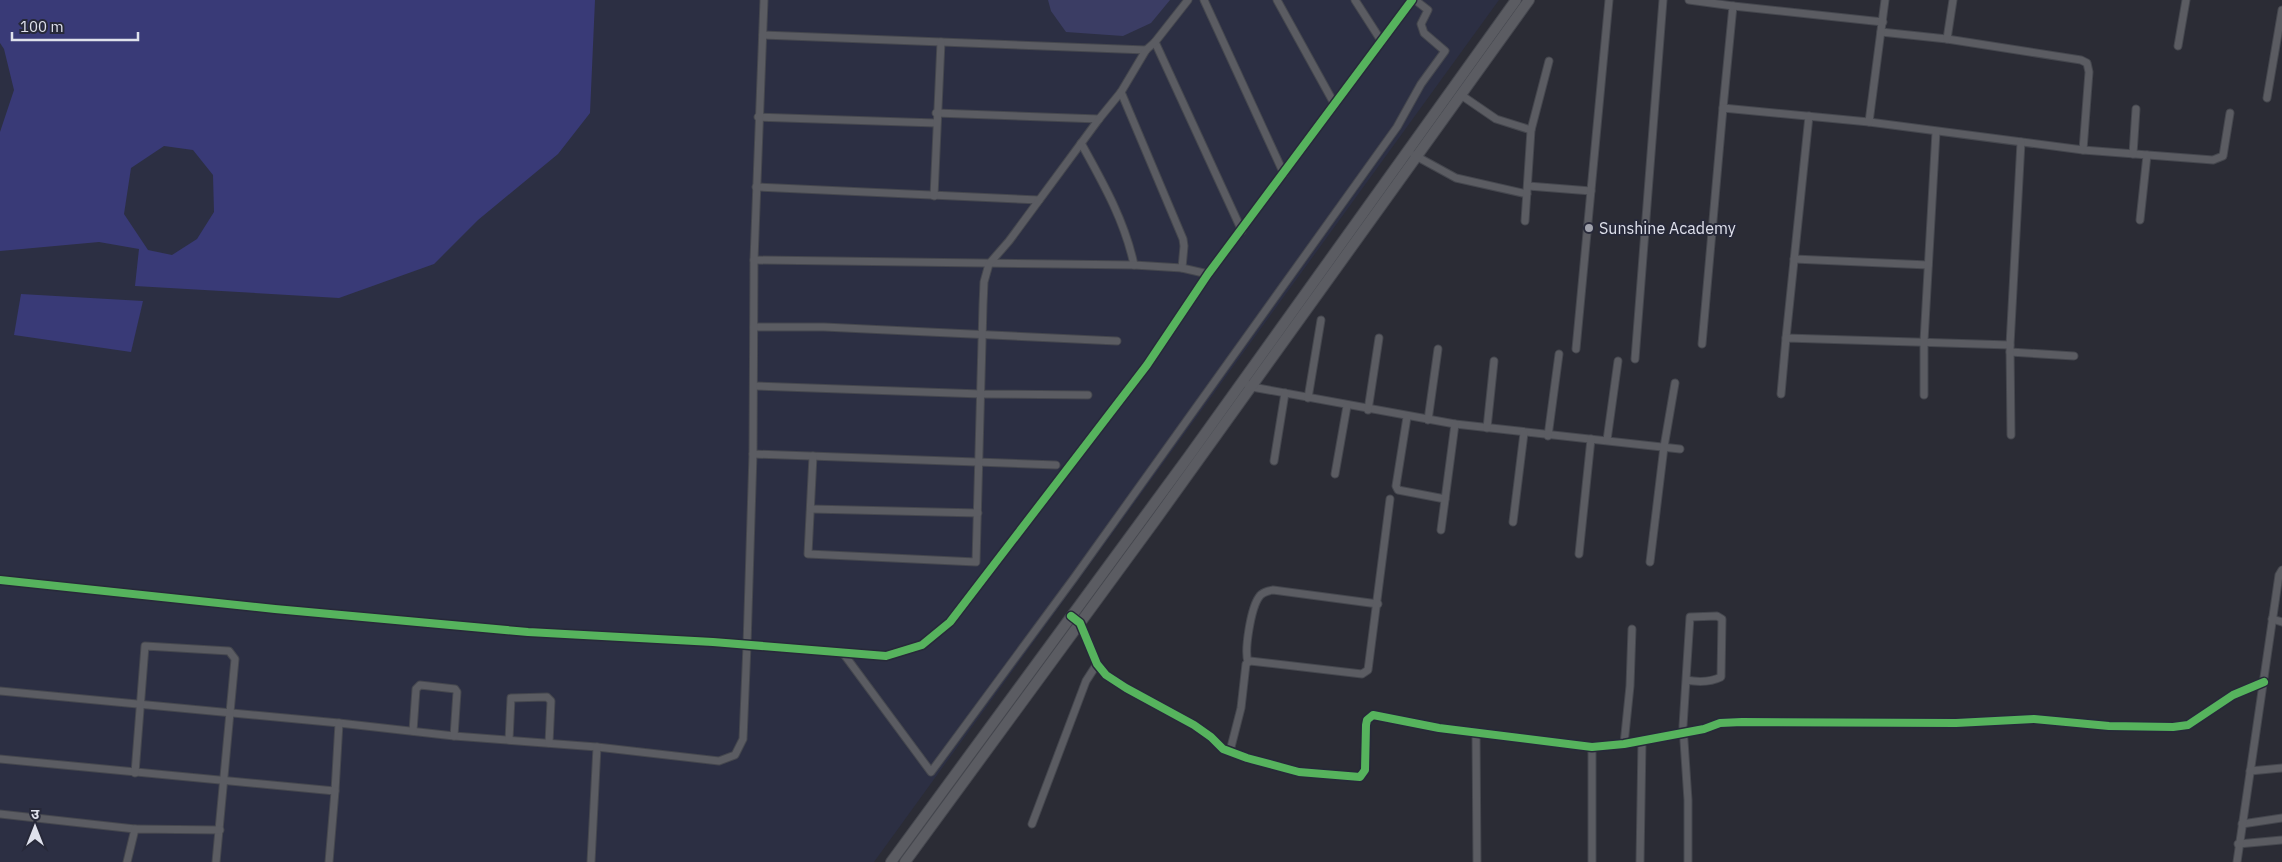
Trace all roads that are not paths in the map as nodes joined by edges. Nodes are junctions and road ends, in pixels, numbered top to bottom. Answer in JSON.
{"nodes":[{"id":1,"x":764,"y":0,"type":"edge"},
{"id":2,"x":1188,"y":0,"type":"edge"},
{"id":3,"x":1204,"y":0,"type":"edge"},
{"id":4,"x":1278,"y":0,"type":"edge"},
{"id":5,"x":1355,"y":0,"type":"edge"},
{"id":6,"x":1413,"y":0,"type":"edge"},
{"id":7,"x":1516,"y":0,"type":"edge"},
{"id":8,"x":1529,"y":0,"type":"edge"},
{"id":9,"x":1609,"y":0,"type":"edge"},
{"id":10,"x":1663,"y":0,"type":"edge"},
{"id":11,"x":1689,"y":0,"type":"edge"},
{"id":12,"x":1886,"y":0,"type":"edge"},
{"id":13,"x":1953,"y":0,"type":"edge"},
{"id":14,"x":2186,"y":0,"type":"edge"},
{"id":15,"x":1733,"y":6,"type":"junction"},
{"id":16,"x":2282,"y":10,"type":"edge"},
{"id":17,"x":1883,"y":22,"type":"junction"},
{"id":18,"x":1881,"y":32,"type":"junction"},
{"id":19,"x":763,"y":35,"type":"junction"},
{"id":20,"x":1947,"y":39,"type":"junction"},
{"id":21,"x":941,"y":42,"type":"junction"},
{"id":22,"x":1155,"y":42,"type":"junction"},
{"id":23,"x":1382,"y":42,"type":"junction"},
{"id":24,"x":2178,"y":46,"type":"dead end"},
{"id":25,"x":1146,"y":50,"type":"junction"},
{"id":26,"x":1549,"y":61,"type":"dead end"},
{"id":27,"x":1121,"y":92,"type":"junction"},
{"id":28,"x":1461,"y":95,"type":"junction"},
{"id":29,"x":2267,"y":98,"type":"dead end"},
{"id":30,"x":1335,"y":105,"type":"junction"},
{"id":31,"x":1723,"y":108,"type":"junction"},
{"id":32,"x":2136,"y":109,"type":"dead end"},
{"id":33,"x":936,"y":112,"type":"junction"},
{"id":34,"x":2230,"y":113,"type":"dead end"},
{"id":35,"x":1809,"y":116,"type":"junction"},
{"id":36,"x":758,"y":117,"type":"junction"},
{"id":37,"x":1099,"y":119,"type":"junction"},
{"id":38,"x":1869,"y":122,"type":"junction"},
{"id":39,"x":936,"y":123,"type":"junction"},
{"id":40,"x":1531,"y":130,"type":"junction"},
{"id":41,"x":1936,"y":132,"type":"junction"},
{"id":42,"x":1081,"y":142,"type":"junction"},
{"id":43,"x":2021,"y":142,"type":"junction"},
{"id":44,"x":2083,"y":150,"type":"junction"},
{"id":45,"x":1412,"y":154,"type":"junction"},
{"id":46,"x":2133,"y":154,"type":"junction"},
{"id":47,"x":2148,"y":155,"type":"junction"},
{"id":48,"x":1284,"y":174,"type":"junction"},
{"id":49,"x":756,"y":186,"type":"junction"},
{"id":50,"x":1527,"y":190,"type":"junction"},
{"id":51,"x":1591,"y":191,"type":"junction"},
{"id":52,"x":934,"y":196,"type":"junction"},
{"id":53,"x":1039,"y":200,"type":"junction"},
{"id":54,"x":2140,"y":220,"type":"dead end"},
{"id":55,"x":1525,"y":221,"type":"dead end"},
{"id":56,"x":1242,"y":231,"type":"junction"},
{"id":57,"x":1794,"y":259,"type":"junction"},
{"id":58,"x":754,"y":260,"type":"junction"},
{"id":59,"x":989,"y":264,"type":"junction"},
{"id":60,"x":1134,"y":265,"type":"junction"},
{"id":61,"x":1928,"y":265,"type":"junction"},
{"id":62,"x":1182,"y":268,"type":"junction"},
{"id":63,"x":1208,"y":274,"type":"junction"},
{"id":64,"x":1321,"y":320,"type":"dead end"},
{"id":65,"x":754,"y":328,"type":"junction"},
{"id":66,"x":983,"y":334,"type":"junction"},
{"id":67,"x":1379,"y":338,"type":"dead end"},
{"id":68,"x":1786,"y":338,"type":"junction"},
{"id":69,"x":1117,"y":341,"type":"dead end"},
{"id":70,"x":1924,"y":341,"type":"junction"},
{"id":71,"x":1702,"y":344,"type":"dead end"},
{"id":72,"x":1438,"y":349,"type":"dead end"},
{"id":73,"x":1576,"y":349,"type":"dead end"},
{"id":74,"x":2010,"y":349,"type":"junction"},
{"id":75,"x":1559,"y":354,"type":"dead end"},
{"id":76,"x":2074,"y":356,"type":"dead end"},
{"id":77,"x":1635,"y":360,"type":"dead end"},
{"id":78,"x":1494,"y":361,"type":"dead end"},
{"id":79,"x":1618,"y":361,"type":"dead end"},
{"id":80,"x":1675,"y":383,"type":"dead end"},
{"id":81,"x":1248,"y":384,"type":"junction"},
{"id":82,"x":754,"y":386,"type":"junction"},
{"id":83,"x":1285,"y":393,"type":"junction"},
{"id":84,"x":981,"y":394,"type":"junction"},
{"id":85,"x":1781,"y":394,"type":"dead end"},
{"id":86,"x":1088,"y":395,"type":"dead end"},
{"id":87,"x":1924,"y":395,"type":"dead end"},
{"id":88,"x":1308,"y":398,"type":"junction"},
{"id":89,"x":1347,"y":406,"type":"junction"},
{"id":90,"x":1368,"y":410,"type":"junction"},
{"id":91,"x":1407,"y":417,"type":"junction"},
{"id":92,"x":1428,"y":420,"type":"junction"},
{"id":93,"x":1455,"y":424,"type":"junction"},
{"id":94,"x":1487,"y":428,"type":"junction"},
{"id":95,"x":1524,"y":433,"type":"junction"},
{"id":96,"x":2010,"y":435,"type":"dead end"},
{"id":97,"x":1548,"y":436,"type":"junction"},
{"id":98,"x":1591,"y":439,"type":"junction"},
{"id":99,"x":1607,"y":440,"type":"junction"},
{"id":100,"x":1664,"y":447,"type":"junction"},
{"id":101,"x":1680,"y":449,"type":"dead end"},
{"id":102,"x":753,"y":454,"type":"junction"},
{"id":103,"x":813,"y":456,"type":"junction"},
{"id":104,"x":980,"y":462,"type":"junction"},
{"id":105,"x":1274,"y":462,"type":"dead end"},
{"id":106,"x":1056,"y":465,"type":"dead end"},
{"id":107,"x":1335,"y":474,"type":"dead end"},
{"id":108,"x":1390,"y":499,"type":"dead end"},
{"id":109,"x":1445,"y":499,"type":"junction"},
{"id":110,"x":811,"y":509,"type":"junction"},
{"id":111,"x":978,"y":513,"type":"junction"},
{"id":112,"x":1513,"y":522,"type":"dead end"},
{"id":113,"x":1442,"y":530,"type":"dead end"},
{"id":114,"x":1579,"y":554,"type":"dead end"},
{"id":115,"x":1650,"y":562,"type":"dead end"},
{"id":116,"x":2282,"y":570,"type":"edge"},
{"id":117,"x":0,"y":580,"type":"edge"},
{"id":118,"x":1378,"y":604,"type":"junction"},
{"id":119,"x":1071,"y":616,"type":"junction"},
{"id":120,"x":2272,"y":620,"type":"junction"},
{"id":121,"x":2282,"y":622,"type":"edge"},
{"id":122,"x":1080,"y":623,"type":"junction"},
{"id":123,"x":1632,"y":629,"type":"dead end"},
{"id":124,"x":747,"y":645,"type":"junction"},
{"id":125,"x":843,"y":653,"type":"junction"},
{"id":126,"x":1248,"y":662,"type":"junction"},
{"id":127,"x":1097,"y":664,"type":"junction"},
{"id":128,"x":1686,"y":680,"type":"junction"},
{"id":129,"x":2264,"y":682,"type":"junction"},
{"id":130,"x":0,"y":691,"type":"edge"},
{"id":131,"x":140,"y":704,"type":"junction"},
{"id":132,"x":229,"y":712,"type":"junction"},
{"id":133,"x":339,"y":723,"type":"junction"},
{"id":134,"x":413,"y":731,"type":"junction"},
{"id":135,"x":1476,"y":732,"type":"junction"},
{"id":136,"x":1684,"y":732,"type":"junction"},
{"id":137,"x":454,"y":736,"type":"junction"},
{"id":138,"x":508,"y":740,"type":"junction"},
{"id":139,"x":1642,"y":741,"type":"junction"},
{"id":140,"x":549,"y":743,"type":"junction"},
{"id":141,"x":1624,"y":744,"type":"junction"},
{"id":142,"x":1592,"y":747,"type":"junction"},
{"id":143,"x":597,"y":748,"type":"junction"},
{"id":144,"x":1230,"y":751,"type":"junction"},
{"id":145,"x":0,"y":759,"type":"edge"},
{"id":146,"x":2282,"y":768,"type":"edge"},
{"id":147,"x":2250,"y":771,"type":"junction"},
{"id":148,"x":135,"y":773,"type":"junction"},
{"id":149,"x":224,"y":781,"type":"junction"},
{"id":150,"x":335,"y":791,"type":"junction"},
{"id":151,"x":0,"y":814,"type":"edge"},
{"id":152,"x":2282,"y":818,"type":"edge"},
{"id":153,"x":1032,"y":824,"type":"dead end"},
{"id":154,"x":2242,"y":824,"type":"junction"},
{"id":155,"x":135,"y":829,"type":"junction"},
{"id":156,"x":220,"y":830,"type":"junction"},
{"id":157,"x":2282,"y":840,"type":"edge"},
{"id":158,"x":2238,"y":844,"type":"junction"},
{"id":159,"x":128,"y":862,"type":"edge"},
{"id":160,"x":216,"y":862,"type":"edge"},
{"id":161,"x":329,"y":862,"type":"edge"},
{"id":162,"x":591,"y":862,"type":"edge"},
{"id":163,"x":891,"y":862,"type":"edge"},
{"id":164,"x":905,"y":862,"type":"edge"},
{"id":165,"x":1477,"y":862,"type":"edge"},
{"id":166,"x":1592,"y":862,"type":"edge"},
{"id":167,"x":1640,"y":862,"type":"edge"},
{"id":168,"x":1688,"y":862,"type":"edge"},
{"id":169,"x":2237,"y":862,"type":"edge"}],
"edges":[{"from":1,"to":19,"type":"street"},
{"from":2,"to":22,"type":"street"},
{"from":3,"to":48,"type":"street"},
{"from":4,"to":30,"type":"street"},
{"from":5,"to":23,"type":"street"},
{"from":6,"to":23,"type":"street"},
{"from":6,"to":125,"type":"street"},
{"from":7,"to":45,"type":"street"},
{"from":8,"to":28,"type":"street"},
{"from":9,"to":51,"type":"street"},
{"from":10,"to":77,"type":"street"},
{"from":11,"to":15,"type":"street"},
{"from":12,"to":17,"type":"street"},
{"from":13,"to":20,"type":"street"},
{"from":14,"to":24,"type":"street"},
{"from":15,"to":17,"type":"street"},
{"from":15,"to":31,"type":"street"},
{"from":16,"to":29,"type":"street"},
{"from":17,"to":18,"type":"street"},
{"from":18,"to":20,"type":"street"},
{"from":18,"to":38,"type":"street"},
{"from":19,"to":21,"type":"street"},
{"from":19,"to":36,"type":"street"},
{"from":20,"to":44,"type":"street"},
{"from":21,"to":25,"type":"street"},
{"from":21,"to":33,"type":"street"},
{"from":22,"to":25,"type":"street"},
{"from":22,"to":56,"type":"street"},
{"from":23,"to":30,"type":"street"},
{"from":25,"to":27,"type":"street"},
{"from":26,"to":40,"type":"street"},
{"from":27,"to":37,"type":"street"},
{"from":27,"to":62,"type":"street"},
{"from":28,"to":40,"type":"street"},
{"from":28,"to":45,"type":"street"},
{"from":30,"to":48,"type":"street"},
{"from":31,"to":35,"type":"street"},
{"from":31,"to":71,"type":"street"},
{"from":32,"to":46,"type":"street"},
{"from":33,"to":37,"type":"street"},
{"from":33,"to":39,"type":"street"},
{"from":34,"to":47,"type":"street"},
{"from":35,"to":38,"type":"street"},
{"from":35,"to":57,"type":"street"},
{"from":36,"to":39,"type":"street"},
{"from":36,"to":49,"type":"street"},
{"from":37,"to":42,"type":"street"},
{"from":38,"to":41,"type":"street"},
{"from":39,"to":52,"type":"street"},
{"from":40,"to":50,"type":"street"},
{"from":41,"to":43,"type":"street"},
{"from":41,"to":61,"type":"street"},
{"from":42,"to":53,"type":"street"},
{"from":42,"to":60,"type":"street"},
{"from":43,"to":44,"type":"street"},
{"from":43,"to":74,"type":"street"},
{"from":44,"to":46,"type":"street"},
{"from":45,"to":50,"type":"street"},
{"from":45,"to":81,"type":"street"},
{"from":46,"to":47,"type":"street"},
{"from":47,"to":54,"type":"street"},
{"from":48,"to":56,"type":"street"},
{"from":49,"to":52,"type":"street"},
{"from":49,"to":58,"type":"street"},
{"from":50,"to":51,"type":"street"},
{"from":50,"to":55,"type":"street"},
{"from":51,"to":73,"type":"street"},
{"from":52,"to":53,"type":"street"},
{"from":53,"to":59,"type":"street"},
{"from":56,"to":63,"type":"street"},
{"from":57,"to":61,"type":"street"},
{"from":57,"to":68,"type":"street"},
{"from":58,"to":59,"type":"street"},
{"from":58,"to":65,"type":"street"},
{"from":59,"to":60,"type":"street"},
{"from":59,"to":66,"type":"street"},
{"from":60,"to":62,"type":"street"},
{"from":61,"to":70,"type":"street"},
{"from":62,"to":63,"type":"street"},
{"from":63,"to":125,"type":"street"},
{"from":64,"to":88,"type":"street"},
{"from":65,"to":66,"type":"street"},
{"from":65,"to":82,"type":"street"},
{"from":66,"to":69,"type":"street"},
{"from":66,"to":84,"type":"street"},
{"from":67,"to":90,"type":"street"},
{"from":68,"to":70,"type":"street"},
{"from":68,"to":85,"type":"street"},
{"from":70,"to":74,"type":"street"},
{"from":70,"to":87,"type":"street"},
{"from":72,"to":92,"type":"street"},
{"from":74,"to":76,"type":"street"},
{"from":74,"to":96,"type":"street"},
{"from":75,"to":97,"type":"street"},
{"from":78,"to":94,"type":"street"},
{"from":79,"to":99,"type":"street"},
{"from":80,"to":100,"type":"street"},
{"from":81,"to":83,"type":"street"},
{"from":81,"to":119,"type":"street"},
{"from":81,"to":122,"type":"street"},
{"from":82,"to":84,"type":"street"},
{"from":82,"to":102,"type":"street"},
{"from":83,"to":88,"type":"street"},
{"from":83,"to":105,"type":"street"},
{"from":84,"to":86,"type":"street"},
{"from":84,"to":104,"type":"street"},
{"from":88,"to":89,"type":"street"},
{"from":89,"to":90,"type":"street"},
{"from":89,"to":107,"type":"street"},
{"from":90,"to":91,"type":"street"},
{"from":91,"to":92,"type":"street"},
{"from":91,"to":109,"type":"street"},
{"from":92,"to":93,"type":"street"},
{"from":93,"to":94,"type":"street"},
{"from":93,"to":109,"type":"street"},
{"from":94,"to":95,"type":"street"},
{"from":95,"to":97,"type":"street"},
{"from":95,"to":112,"type":"street"},
{"from":97,"to":98,"type":"street"},
{"from":98,"to":99,"type":"street"},
{"from":98,"to":114,"type":"street"},
{"from":99,"to":100,"type":"street"},
{"from":100,"to":101,"type":"street"},
{"from":100,"to":115,"type":"street"},
{"from":102,"to":103,"type":"street"},
{"from":102,"to":124,"type":"street"},
{"from":103,"to":104,"type":"street"},
{"from":103,"to":110,"type":"street"},
{"from":104,"to":106,"type":"street"},
{"from":104,"to":111,"type":"street"},
{"from":108,"to":118,"type":"street"},
{"from":109,"to":113,"type":"street"},
{"from":110,"to":111,"type":"street"},
{"from":110,"to":111,"type":"street"},
{"from":116,"to":120,"type":"street"},
{"from":117,"to":124,"type":"street"},
{"from":118,"to":126,"type":"street"},
{"from":118,"to":126,"type":"street"},
{"from":119,"to":122,"type":"street"},
{"from":119,"to":163,"type":"street"},
{"from":120,"to":121,"type":"street"},
{"from":120,"to":129,"type":"street"},
{"from":122,"to":127,"type":"street"},
{"from":122,"to":164,"type":"street"},
{"from":123,"to":141,"type":"street"},
{"from":124,"to":125,"type":"street"},
{"from":124,"to":143,"type":"street"},
{"from":126,"to":144,"type":"street"},
{"from":127,"to":144,"type":"street"},
{"from":127,"to":153,"type":"street"},
{"from":128,"to":128,"type":"street"},
{"from":128,"to":136,"type":"street"},
{"from":129,"to":136,"type":"street"},
{"from":129,"to":147,"type":"street"},
{"from":130,"to":131,"type":"street"},
{"from":131,"to":132,"type":"street"},
{"from":131,"to":132,"type":"street"},
{"from":131,"to":148,"type":"street"},
{"from":132,"to":133,"type":"street"},
{"from":132,"to":149,"type":"street"},
{"from":133,"to":134,"type":"street"},
{"from":133,"to":150,"type":"street"},
{"from":134,"to":137,"type":"street"},
{"from":134,"to":137,"type":"street"},
{"from":135,"to":142,"type":"street"},
{"from":135,"to":144,"type":"street"},
{"from":135,"to":165,"type":"street"},
{"from":136,"to":139,"type":"street"},
{"from":136,"to":168,"type":"street"},
{"from":137,"to":138,"type":"street"},
{"from":138,"to":140,"type":"street"},
{"from":138,"to":140,"type":"street"},
{"from":139,"to":141,"type":"street"},
{"from":139,"to":167,"type":"street"},
{"from":140,"to":143,"type":"street"},
{"from":141,"to":142,"type":"street"},
{"from":142,"to":166,"type":"street"},
{"from":143,"to":162,"type":"street"},
{"from":145,"to":148,"type":"street"},
{"from":146,"to":147,"type":"street"},
{"from":147,"to":154,"type":"street"},
{"from":148,"to":149,"type":"street"},
{"from":149,"to":150,"type":"street"},
{"from":149,"to":156,"type":"street"},
{"from":150,"to":161,"type":"street"},
{"from":151,"to":155,"type":"street"},
{"from":152,"to":154,"type":"street"},
{"from":154,"to":158,"type":"street"},
{"from":155,"to":156,"type":"street"},
{"from":155,"to":159,"type":"street"},
{"from":156,"to":160,"type":"street"},
{"from":157,"to":158,"type":"street"},
{"from":158,"to":169,"type":"street"}]}
